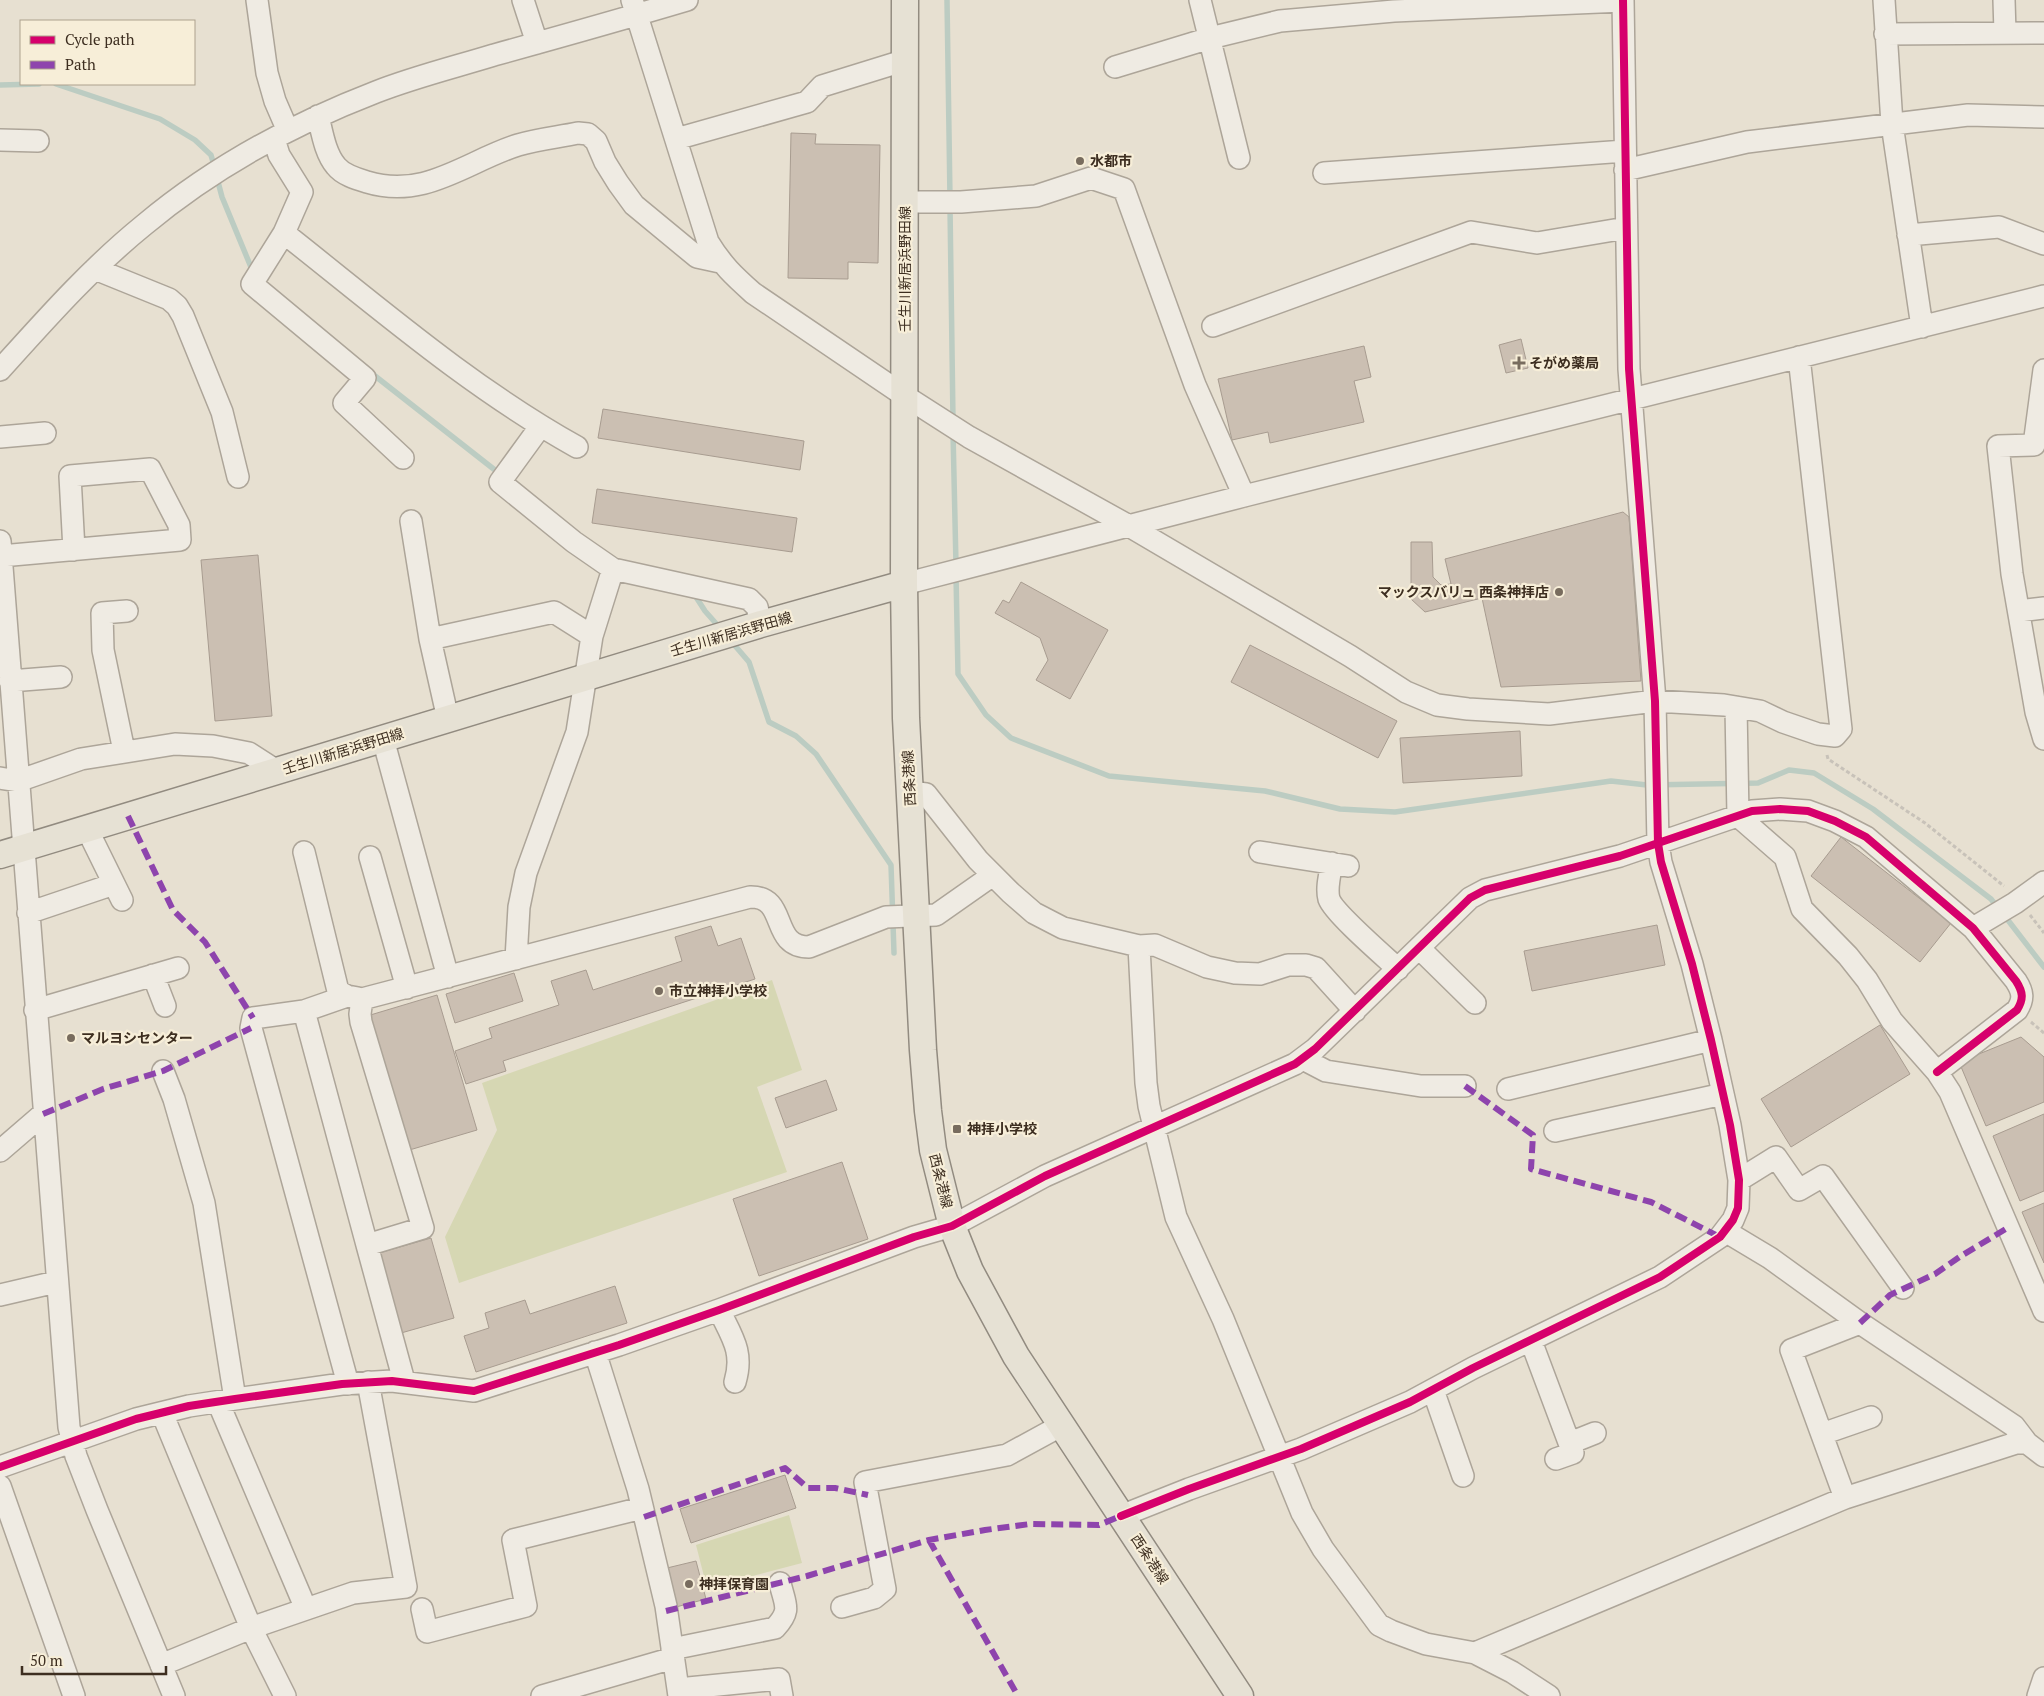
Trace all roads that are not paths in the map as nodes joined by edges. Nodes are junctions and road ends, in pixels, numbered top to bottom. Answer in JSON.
{"nodes":[{"id":1,"x":257,"y":0,"type":"edge"},
{"id":2,"x":523,"y":0,"type":"edge"},
{"id":3,"x":687,"y":0,"type":"edge"},
{"id":4,"x":905,"y":0,"type":"edge"},
{"id":5,"x":1200,"y":0,"type":"edge"},
{"id":6,"x":1623,"y":0,"type":"edge"},
{"id":7,"x":1884,"y":0,"type":"edge"},
{"id":8,"x":2004,"y":0,"type":"edge"},
{"id":9,"x":634,"y":7,"type":"edge"},
{"id":10,"x":2005,"y":33,"type":"junction"},
{"id":11,"x":2044,"y":33,"type":"edge"},
{"id":12,"x":1885,"y":34,"type":"junction"},
{"id":13,"x":1210,"y":38,"type":"junction"},
{"id":14,"x":537,"y":43,"type":"junction"},
{"id":15,"x":906,"y":60,"type":"junction"},
{"id":16,"x":1115,"y":67,"type":"dead end"},
{"id":17,"x":318,"y":116,"type":"junction"},
{"id":18,"x":2044,"y":117,"type":"edge"},
{"id":19,"x":1892,"y":124,"type":"junction"},
{"id":20,"x":281,"y":135,"type":"junction"},
{"id":21,"x":676,"y":139,"type":"junction"},
{"id":22,"x":0,"y":140,"type":"edge"},
{"id":23,"x":38,"y":141,"type":"dead end"},
{"id":24,"x":1239,"y":158,"type":"dead end"},
{"id":25,"x":1625,"y":160,"type":"junction"},
{"id":26,"x":1324,"y":173,"type":"dead end"},
{"id":27,"x":906,"y":202,"type":"junction"},
{"id":28,"x":1626,"y":228,"type":"junction"},
{"id":29,"x":284,"y":234,"type":"junction"},
{"id":30,"x":1908,"y":235,"type":"junction"},
{"id":31,"x":2043,"y":240,"type":"edge"},
{"id":32,"x":720,"y":262,"type":"junction"},
{"id":33,"x":95,"y":269,"type":"junction"},
{"id":34,"x":2044,"y":296,"type":"edge"},
{"id":35,"x":1213,"y":326,"type":"dead end"},
{"id":36,"x":1922,"y":326,"type":"junction"},
{"id":37,"x":1800,"y":357,"type":"junction"},
{"id":38,"x":0,"y":370,"type":"edge"},
{"id":39,"x":2044,"y":370,"type":"edge"},
{"id":40,"x":905,"y":396,"type":"junction"},
{"id":41,"x":1630,"y":399,"type":"junction"},
{"id":42,"x":540,"y":427,"type":"junction"},
{"id":43,"x":45,"y":433,"type":"dead end"},
{"id":44,"x":0,"y":437,"type":"edge"},
{"id":45,"x":576,"y":447,"type":"dead end"},
{"id":46,"x":403,"y":458,"type":"dead end"},
{"id":47,"x":238,"y":477,"type":"dead end"},
{"id":48,"x":1244,"y":496,"type":"junction"},
{"id":49,"x":411,"y":521,"type":"dead end"},
{"id":50,"x":1129,"y":526,"type":"junction"},
{"id":51,"x":1,"y":548,"type":"edge"},
{"id":52,"x":74,"y":550,"type":"junction"},
{"id":53,"x":613,"y":570,"type":"junction"},
{"id":54,"x":904,"y":584,"type":"junction"},
{"id":55,"x":2044,"y":608,"type":"edge"},
{"id":56,"x":126,"y":611,"type":"dead end"},
{"id":57,"x":2019,"y":611,"type":"junction"},
{"id":58,"x":761,"y":624,"type":"junction"},
{"id":59,"x":592,"y":636,"type":"junction"},
{"id":60,"x":430,"y":639,"type":"junction"},
{"id":61,"x":61,"y":677,"type":"dead end"},
{"id":62,"x":587,"y":677,"type":"junction"},
{"id":63,"x":10,"y":681,"type":"junction"},
{"id":64,"x":1655,"y":702,"type":"junction"},
{"id":65,"x":1736,"y":707,"type":"junction"},
{"id":66,"x":448,"y":719,"type":"junction"},
{"id":67,"x":383,"y":739,"type":"junction"},
{"id":68,"x":2044,"y":739,"type":"edge"},
{"id":69,"x":124,"y":750,"type":"junction"},
{"id":70,"x":277,"y":771,"type":"junction"},
{"id":71,"x":9,"y":779,"type":"edge"},
{"id":72,"x":910,"y":792,"type":"junction"},
{"id":73,"x":1738,"y":816,"type":"junction"},
{"id":74,"x":87,"y":829,"type":"junction"},
{"id":75,"x":1658,"y":843,"type":"junction"},
{"id":76,"x":11,"y":852,"type":"edge"},
{"id":77,"x":304,"y":852,"type":"dead end"},
{"id":78,"x":1260,"y":852,"type":"dead end"},
{"id":79,"x":370,"y":857,"type":"dead end"},
{"id":80,"x":993,"y":875,"type":"junction"},
{"id":81,"x":2044,"y":882,"type":"edge"},
{"id":82,"x":28,"y":912,"type":"junction"},
{"id":83,"x":916,"y":916,"type":"junction"},
{"id":84,"x":1978,"y":925,"type":"junction"},
{"id":85,"x":1139,"y":946,"type":"junction"},
{"id":86,"x":1419,"y":948,"type":"junction"},
{"id":87,"x":516,"y":959,"type":"junction"},
{"id":88,"x":178,"y":968,"type":"dead end"},
{"id":89,"x":1398,"y":969,"type":"junction"},
{"id":90,"x":153,"y":975,"type":"junction"},
{"id":91,"x":448,"y":977,"type":"junction"},
{"id":92,"x":407,"y":988,"type":"junction"},
{"id":93,"x":355,"y":998,"type":"junction"},
{"id":94,"x":1475,"y":1003,"type":"dead end"},
{"id":95,"x":165,"y":1006,"type":"dead end"},
{"id":96,"x":35,"y":1010,"type":"junction"},
{"id":97,"x":304,"y":1011,"type":"junction"},
{"id":98,"x":1355,"y":1011,"type":"junction"},
{"id":99,"x":1711,"y":1040,"type":"junction"},
{"id":100,"x":1303,"y":1058,"type":"junction"},
{"id":101,"x":163,"y":1071,"type":"dead end"},
{"id":102,"x":1937,"y":1072,"type":"junction"},
{"id":103,"x":1465,"y":1086,"type":"dead end"},
{"id":104,"x":1508,"y":1090,"type":"dead end"},
{"id":105,"x":1723,"y":1094,"type":"junction"},
{"id":106,"x":43,"y":1114,"type":"junction"},
{"id":107,"x":1155,"y":1127,"type":"junction"},
{"id":108,"x":1556,"y":1131,"type":"dead end"},
{"id":109,"x":0,"y":1151,"type":"edge"},
{"id":110,"x":1739,"y":1180,"type":"junction"},
{"id":111,"x":952,"y":1226,"type":"junction"},
{"id":112,"x":1725,"y":1231,"type":"junction"},
{"id":113,"x":367,"y":1245,"type":"junction"},
{"id":114,"x":56,"y":1282,"type":"junction"},
{"id":115,"x":1903,"y":1288,"type":"dead end"},
{"id":116,"x":0,"y":1295,"type":"edge"},
{"id":117,"x":719,"y":1310,"type":"junction"},
{"id":118,"x":2044,"y":1310,"type":"edge"},
{"id":119,"x":1860,"y":1323,"type":"junction"},
{"id":120,"x":1531,"y":1341,"type":"junction"},
{"id":121,"x":595,"y":1352,"type":"junction"},
{"id":122,"x":404,"y":1381,"type":"junction"},
{"id":123,"x":736,"y":1382,"type":"dead end"},
{"id":124,"x":358,"y":1383,"type":"junction"},
{"id":125,"x":1433,"y":1390,"type":"junction"},
{"id":126,"x":226,"y":1400,"type":"junction"},
{"id":127,"x":162,"y":1413,"type":"junction"},
{"id":128,"x":1871,"y":1416,"type":"dead end"},
{"id":129,"x":1062,"y":1426,"type":"junction"},
{"id":130,"x":1595,"y":1433,"type":"dead end"},
{"id":131,"x":1822,"y":1434,"type":"junction"},
{"id":132,"x":71,"y":1441,"type":"junction"},
{"id":133,"x":2036,"y":1449,"type":"edge"},
{"id":134,"x":1279,"y":1457,"type":"junction"},
{"id":135,"x":0,"y":1467,"type":"edge"},
{"id":136,"x":1463,"y":1476,"type":"dead end"},
{"id":137,"x":0,"y":1486,"type":"edge"},
{"id":138,"x":1845,"y":1498,"type":"junction"},
{"id":139,"x":642,"y":1508,"type":"junction"},
{"id":140,"x":1121,"y":1516,"type":"junction"},
{"id":141,"x":780,"y":1583,"type":"dead end"},
{"id":142,"x":842,"y":1607,"type":"dead end"},
{"id":143,"x":306,"y":1609,"type":"junction"},
{"id":144,"x":422,"y":1609,"type":"dead end"},
{"id":145,"x":251,"y":1628,"type":"junction"},
{"id":146,"x":673,"y":1653,"type":"junction"},
{"id":147,"x":1476,"y":1653,"type":"junction"},
{"id":148,"x":161,"y":1665,"type":"junction"},
{"id":149,"x":2044,"y":1678,"type":"edge"},
{"id":150,"x":679,"y":1693,"type":"edge"},
{"id":151,"x":74,"y":1696,"type":"edge"},
{"id":152,"x":174,"y":1696,"type":"edge"},
{"id":153,"x":284,"y":1696,"type":"edge"},
{"id":154,"x":542,"y":1696,"type":"edge"},
{"id":155,"x":782,"y":1696,"type":"edge"},
{"id":156,"x":1240,"y":1696,"type":"edge"},
{"id":157,"x":1549,"y":1696,"type":"edge"},
{"id":158,"x":2038,"y":1696,"type":"edge"}],
"edges":[{"from":1,"to":20,"type":"street"},
{"from":2,"to":14,"type":"street"},
{"from":3,"to":9,"type":"street"},
{"from":4,"to":15,"type":"main road","name":"壬生川新居浜野田線"},
{"from":5,"to":13,"type":"street"},
{"from":6,"to":13,"type":"street"},
{"from":6,"to":25,"type":"street"},
{"from":7,"to":12,"type":"street"},
{"from":8,"to":10,"type":"street"},
{"from":9,"to":14,"type":"street"},
{"from":9,"to":21,"type":"street"},
{"from":10,"to":11,"type":"street"},
{"from":10,"to":12,"type":"street"},
{"from":12,"to":19,"type":"street"},
{"from":13,"to":16,"type":"street"},
{"from":13,"to":24,"type":"street"},
{"from":14,"to":17,"type":"street"},
{"from":15,"to":21,"type":"street"},
{"from":15,"to":27,"type":"main road","name":"壬生川新居浜野田線"},
{"from":17,"to":20,"type":"street"},
{"from":17,"to":32,"type":"street"},
{"from":18,"to":19,"type":"street"},
{"from":19,"to":25,"type":"street"},
{"from":19,"to":30,"type":"street"},
{"from":20,"to":29,"type":"street"},
{"from":20,"to":33,"type":"street"},
{"from":21,"to":32,"type":"street"},
{"from":22,"to":23,"type":"street"},
{"from":25,"to":26,"type":"street"},
{"from":25,"to":28,"type":"street"},
{"from":27,"to":40,"type":"main road","name":"壬生川新居浜野田線"},
{"from":27,"to":48,"type":"street"},
{"from":28,"to":35,"type":"street"},
{"from":28,"to":41,"type":"street"},
{"from":29,"to":42,"type":"street"},
{"from":29,"to":46,"type":"street"},
{"from":30,"to":31,"type":"street"},
{"from":30,"to":36,"type":"street"},
{"from":32,"to":40,"type":"street"},
{"from":33,"to":38,"type":"street"},
{"from":33,"to":47,"type":"street"},
{"from":34,"to":36,"type":"street"},
{"from":36,"to":37,"type":"street"},
{"from":37,"to":41,"type":"street"},
{"from":37,"to":65,"type":"street"},
{"from":39,"to":57,"type":"street"},
{"from":40,"to":50,"type":"street"},
{"from":40,"to":54,"type":"main road","name":"壬生川新居浜野田線"},
{"from":41,"to":48,"type":"street"},
{"from":41,"to":64,"type":"street"},
{"from":42,"to":45,"type":"street"},
{"from":42,"to":53,"type":"street"},
{"from":43,"to":44,"type":"street"},
{"from":48,"to":50,"type":"street"},
{"from":49,"to":60,"type":"street"},
{"from":50,"to":54,"type":"street"},
{"from":50,"to":64,"type":"street"},
{"from":51,"to":52,"type":"street"},
{"from":51,"to":63,"type":"street"},
{"from":52,"to":52,"type":"street"},
{"from":53,"to":58,"type":"street"},
{"from":53,"to":59,"type":"street"},
{"from":54,"to":58,"type":"main road","name":"壬生川新居浜野田線"},
{"from":54,"to":72,"type":"main road","name":"西条港線"},
{"from":55,"to":57,"type":"street"},
{"from":56,"to":69,"type":"street"},
{"from":57,"to":68,"type":"street"},
{"from":58,"to":62,"type":"main road","name":"壬生川新居浜野田線"},
{"from":59,"to":60,"type":"street"},
{"from":59,"to":62,"type":"street"},
{"from":60,"to":66,"type":"street"},
{"from":61,"to":63,"type":"street"},
{"from":62,"to":66,"type":"main road","name":"壬生川新居浜野田線"},
{"from":62,"to":87,"type":"street"},
{"from":63,"to":71,"type":"street"},
{"from":64,"to":65,"type":"street"},
{"from":64,"to":75,"type":"street"},
{"from":65,"to":73,"type":"street"},
{"from":66,"to":67,"type":"main road","name":"壬生川新居浜野田線"},
{"from":67,"to":70,"type":"main road","name":"壬生川新居浜野田線"},
{"from":67,"to":91,"type":"street"},
{"from":69,"to":70,"type":"street"},
{"from":69,"to":71,"type":"street"},
{"from":70,"to":74,"type":"main road","name":"壬生川新居浜野田線"},
{"from":71,"to":76,"type":"street"},
{"from":72,"to":80,"type":"street"},
{"from":72,"to":83,"type":"main road","name":"西条港線"},
{"from":73,"to":75,"type":"street"},
{"from":73,"to":84,"type":"street"},
{"from":73,"to":102,"type":"street"},
{"from":74,"to":76,"type":"main road","name":"壬生川新居浜野田線"},
{"from":74,"to":82,"type":"street"},
{"from":75,"to":86,"type":"street"},
{"from":75,"to":99,"type":"street"},
{"from":76,"to":82,"type":"street"},
{"from":77,"to":93,"type":"street"},
{"from":78,"to":89,"type":"street"},
{"from":79,"to":92,"type":"street"},
{"from":80,"to":83,"type":"street"},
{"from":80,"to":85,"type":"street"},
{"from":81,"to":84,"type":"street"},
{"from":82,"to":96,"type":"street"},
{"from":83,"to":87,"type":"street"},
{"from":83,"to":111,"type":"main road","name":"西条港線"},
{"from":84,"to":102,"type":"street"},
{"from":85,"to":98,"type":"street"},
{"from":85,"to":107,"type":"street"},
{"from":86,"to":89,"type":"street"},
{"from":86,"to":94,"type":"street"},
{"from":87,"to":91,"type":"street"},
{"from":88,"to":90,"type":"street"},
{"from":89,"to":98,"type":"street"},
{"from":90,"to":95,"type":"street"},
{"from":90,"to":96,"type":"street"},
{"from":91,"to":92,"type":"street"},
{"from":92,"to":93,"type":"street"},
{"from":93,"to":97,"type":"street"},
{"from":93,"to":113,"type":"street"},
{"from":96,"to":106,"type":"street"},
{"from":97,"to":113,"type":"street"},
{"from":97,"to":124,"type":"street"},
{"from":98,"to":100,"type":"street"},
{"from":99,"to":104,"type":"street"},
{"from":99,"to":105,"type":"street"},
{"from":100,"to":103,"type":"street"},
{"from":100,"to":107,"type":"street"},
{"from":101,"to":126,"type":"street"},
{"from":102,"to":118,"type":"street"},
{"from":105,"to":108,"type":"street"},
{"from":105,"to":110,"type":"street"},
{"from":106,"to":109,"type":"street"},
{"from":106,"to":114,"type":"street"},
{"from":107,"to":111,"type":"street"},
{"from":107,"to":134,"type":"street"},
{"from":110,"to":112,"type":"street"},
{"from":110,"to":115,"type":"street"},
{"from":111,"to":117,"type":"street"},
{"from":111,"to":129,"type":"main road","name":"西条港線"},
{"from":112,"to":119,"type":"street"},
{"from":112,"to":120,"type":"street"},
{"from":113,"to":122,"type":"street"},
{"from":114,"to":116,"type":"street"},
{"from":114,"to":132,"type":"street"},
{"from":117,"to":121,"type":"street"},
{"from":117,"to":123,"type":"street"},
{"from":119,"to":131,"type":"street"},
{"from":119,"to":133,"type":"street"},
{"from":120,"to":125,"type":"street"},
{"from":120,"to":130,"type":"street"},
{"from":121,"to":122,"type":"street"},
{"from":121,"to":139,"type":"street"},
{"from":122,"to":124,"type":"street"},
{"from":124,"to":126,"type":"street"},
{"from":124,"to":143,"type":"street"},
{"from":125,"to":134,"type":"street"},
{"from":125,"to":136,"type":"street"},
{"from":126,"to":127,"type":"street"},
{"from":126,"to":143,"type":"street"},
{"from":127,"to":132,"type":"street"},
{"from":127,"to":145,"type":"street"},
{"from":128,"to":131,"type":"street"},
{"from":129,"to":140,"type":"main road","name":"西条港線"},
{"from":129,"to":142,"type":"street"},
{"from":131,"to":138,"type":"street"},
{"from":132,"to":135,"type":"street"},
{"from":132,"to":148,"type":"street"},
{"from":133,"to":138,"type":"street"},
{"from":134,"to":140,"type":"street"},
{"from":134,"to":147,"type":"street"},
{"from":137,"to":151,"type":"street"},
{"from":138,"to":147,"type":"street"},
{"from":139,"to":144,"type":"street"},
{"from":139,"to":146,"type":"street"},
{"from":140,"to":156,"type":"main road","name":"西条港線"},
{"from":141,"to":146,"type":"street"},
{"from":143,"to":145,"type":"street"},
{"from":145,"to":148,"type":"street"},
{"from":145,"to":153,"type":"street"},
{"from":146,"to":150,"type":"street"},
{"from":146,"to":154,"type":"street"},
{"from":147,"to":157,"type":"street"},
{"from":148,"to":152,"type":"street"},
{"from":149,"to":158,"type":"street"},
{"from":150,"to":155,"type":"street"}]}
